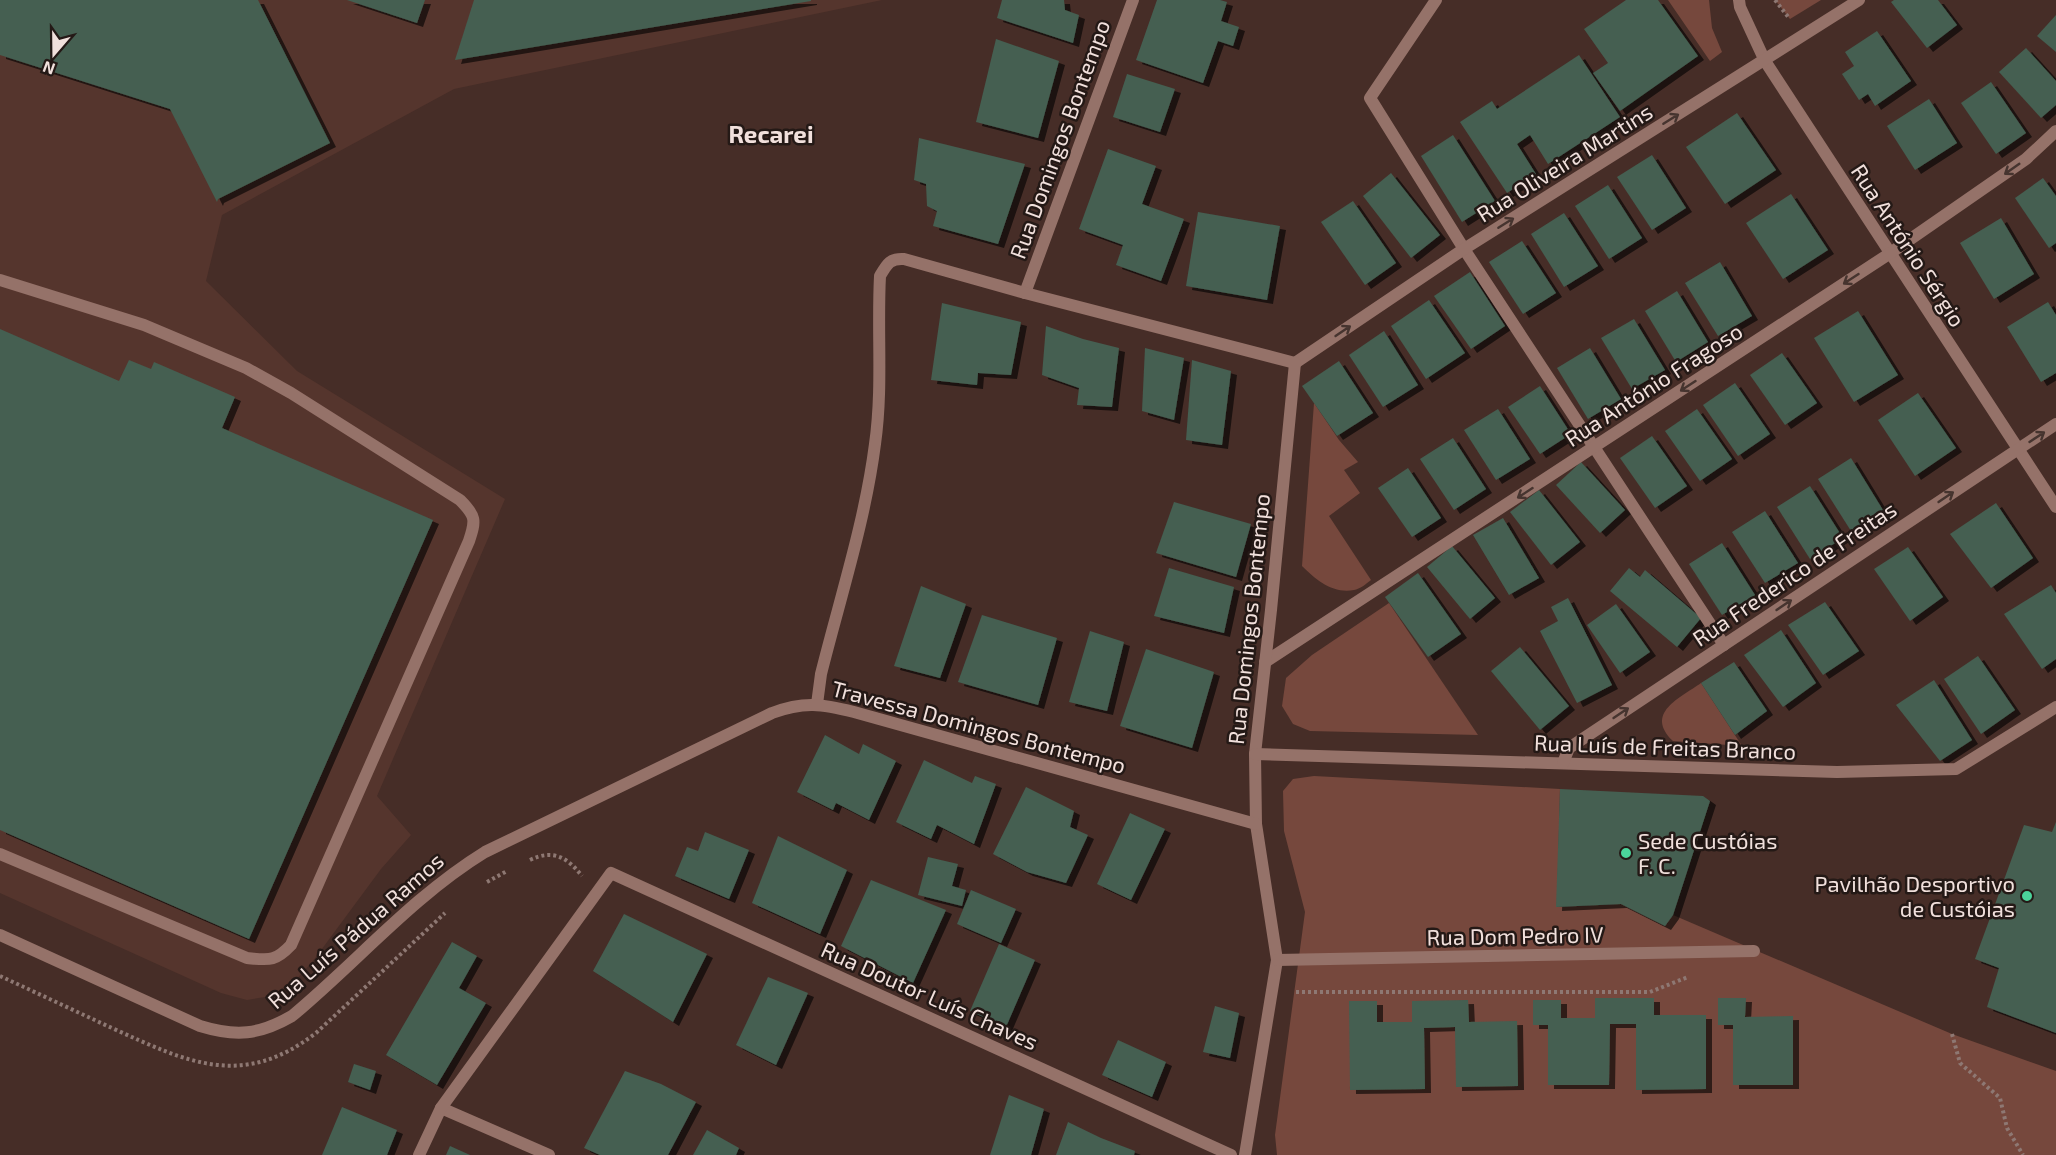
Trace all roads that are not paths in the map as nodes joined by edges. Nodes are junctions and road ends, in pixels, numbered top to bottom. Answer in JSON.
{"nodes":[{"id":1,"x":1133,"y":0,"type":"edge"},
{"id":2,"x":1436,"y":0,"type":"edge"},
{"id":3,"x":1739,"y":0,"type":"edge"},
{"id":4,"x":1859,"y":0,"type":"edge"},
{"id":5,"x":1765,"y":61,"type":"junction"},
{"id":6,"x":2056,"y":131,"type":"edge"},
{"id":7,"x":1464,"y":249,"type":"junction"},
{"id":8,"x":1889,"y":254,"type":"junction"},
{"id":9,"x":0,"y":280,"type":"edge"},
{"id":10,"x":1025,"y":293,"type":"junction"},
{"id":11,"x":1295,"y":363,"type":"junction"},
{"id":12,"x":2056,"y":424,"type":"edge"},
{"id":13,"x":1593,"y":449,"type":"junction"},
{"id":14,"x":2018,"y":449,"type":"junction"},
{"id":15,"x":2056,"y":507,"type":"edge"},
{"id":16,"x":1724,"y":645,"type":"junction"},
{"id":17,"x":1265,"y":662,"type":"junction"},
{"id":18,"x":817,"y":704,"type":"junction"},
{"id":19,"x":2056,"y":707,"type":"edge"},
{"id":20,"x":1255,"y":754,"type":"junction"},
{"id":21,"x":1563,"y":763,"type":"junction"},
{"id":22,"x":1256,"y":824,"type":"junction"},
{"id":23,"x":534,"y":827,"type":"joint"},
{"id":24,"x":0,"y":854,"type":"edge"},
{"id":25,"x":0,"y":936,"type":"edge"},
{"id":26,"x":1754,"y":951,"type":"dead end"},
{"id":27,"x":1277,"y":960,"type":"junction"},
{"id":28,"x":441,"y":1108,"type":"junction"},
{"id":29,"x":420,"y":1155,"type":"edge"},
{"id":30,"x":549,"y":1155,"type":"edge"},
{"id":31,"x":1231,"y":1155,"type":"edge"},
{"id":32,"x":1245,"y":1155,"type":"edge"}],
"edges":[{"from":1,"to":10,"type":"street","name":"Rua Domingos Bontempo"},
{"from":2,"to":7,"type":"street"},
{"from":3,"to":5,"type":"street","name":"Rua António Sérgio"},
{"from":4,"to":5,"type":"street","name":"Rua Oliveira Martins"},
{"from":7,"to":5,"type":"street","name":"Rua Oliveira Martins","one_way":true},
{"from":5,"to":8,"type":"street","name":"Rua António Sérgio"},
{"from":6,"to":8,"type":"street","name":"Rua António Fragoso","one_way":true},
{"from":11,"to":7,"type":"street","name":"Rua Oliveira Martins","one_way":true},
{"from":7,"to":13,"type":"street"},
{"from":8,"to":13,"type":"street","name":"Rua António Fragoso","one_way":true},
{"from":8,"to":14,"type":"street","name":"Rua António Sérgio"},
{"from":9,"to":24,"type":"street"},
{"from":10,"to":11,"type":"street","name":"Rua Domingos Bontempo"},
{"from":10,"to":18,"type":"street","name":"Rua Domingos Bontempo"},
{"from":11,"to":17,"type":"street","name":"Rua Domingos Bontempo"},
{"from":14,"to":12,"type":"street","name":"Rua Frederico de Freitas","one_way":true},
{"from":13,"to":16,"type":"street"},
{"from":13,"to":17,"type":"street","name":"Rua António Fragoso","one_way":true},
{"from":14,"to":15,"type":"street","name":"Rua António Sérgio"},
{"from":16,"to":14,"type":"street","name":"Rua Frederico de Freitas","one_way":true},
{"from":21,"to":16,"type":"street","name":"Rua Frederico de Freitas","one_way":true},
{"from":17,"to":20,"type":"street","name":"Rua Domingos Bontempo"},
{"from":18,"to":22,"type":"street","name":"Travessa Domingos Bontempo"},
{"from":18,"to":23,"type":"street","name":"Travessa Domingos Bontempo"},
{"from":19,"to":21,"type":"street","name":"Rua Luís de Freitas Branco"},
{"from":20,"to":21,"type":"street","name":"Rua Luís de Freitas Branco"},
{"from":20,"to":22,"type":"street","name":"Rua Domingos Bontempo"},
{"from":22,"to":27,"type":"street","name":"Rua Domingos Bontempo"},
{"from":23,"to":25,"type":"street","name":"Rua Luís Pádua Ramos"},
{"from":26,"to":27,"type":"street","name":"Rua Dom Pedro IV"},
{"from":27,"to":32,"type":"street","name":"Rua Domingos Bontempo"},
{"from":28,"to":29,"type":"street"},
{"from":28,"to":30,"type":"street"},
{"from":28,"to":31,"type":"street","name":"Rua Doutor Luís Chaves"}]}
